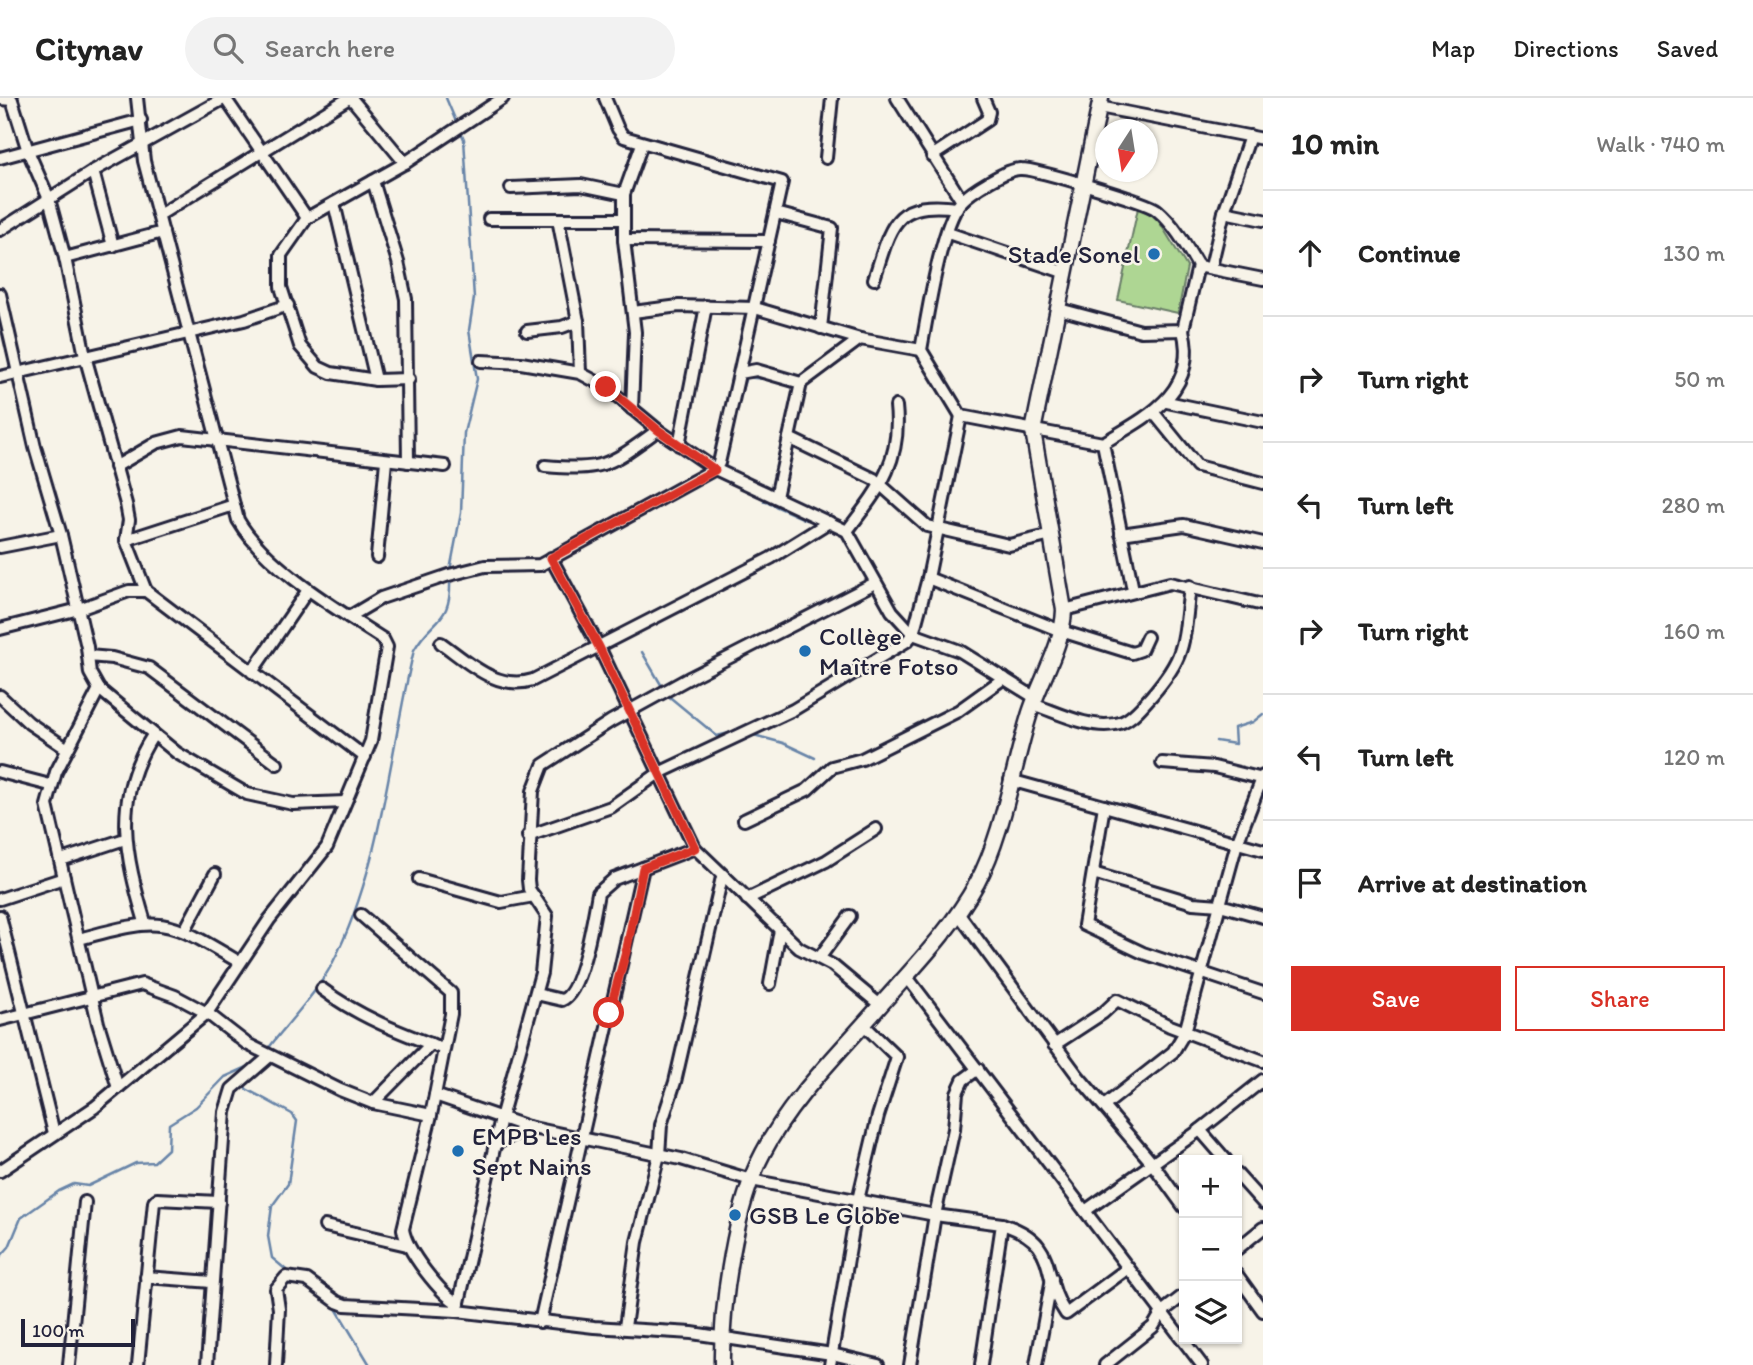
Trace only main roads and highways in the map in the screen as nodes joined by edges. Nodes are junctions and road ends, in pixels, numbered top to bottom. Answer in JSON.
{"nodes":[{"id":1,"x":1100,"y":102,"type":"edge"},
{"id":2,"x":723,"y":1365,"type":"edge"}],
"edges":[{"from":1,"to":2,"type":"main road"}]}
